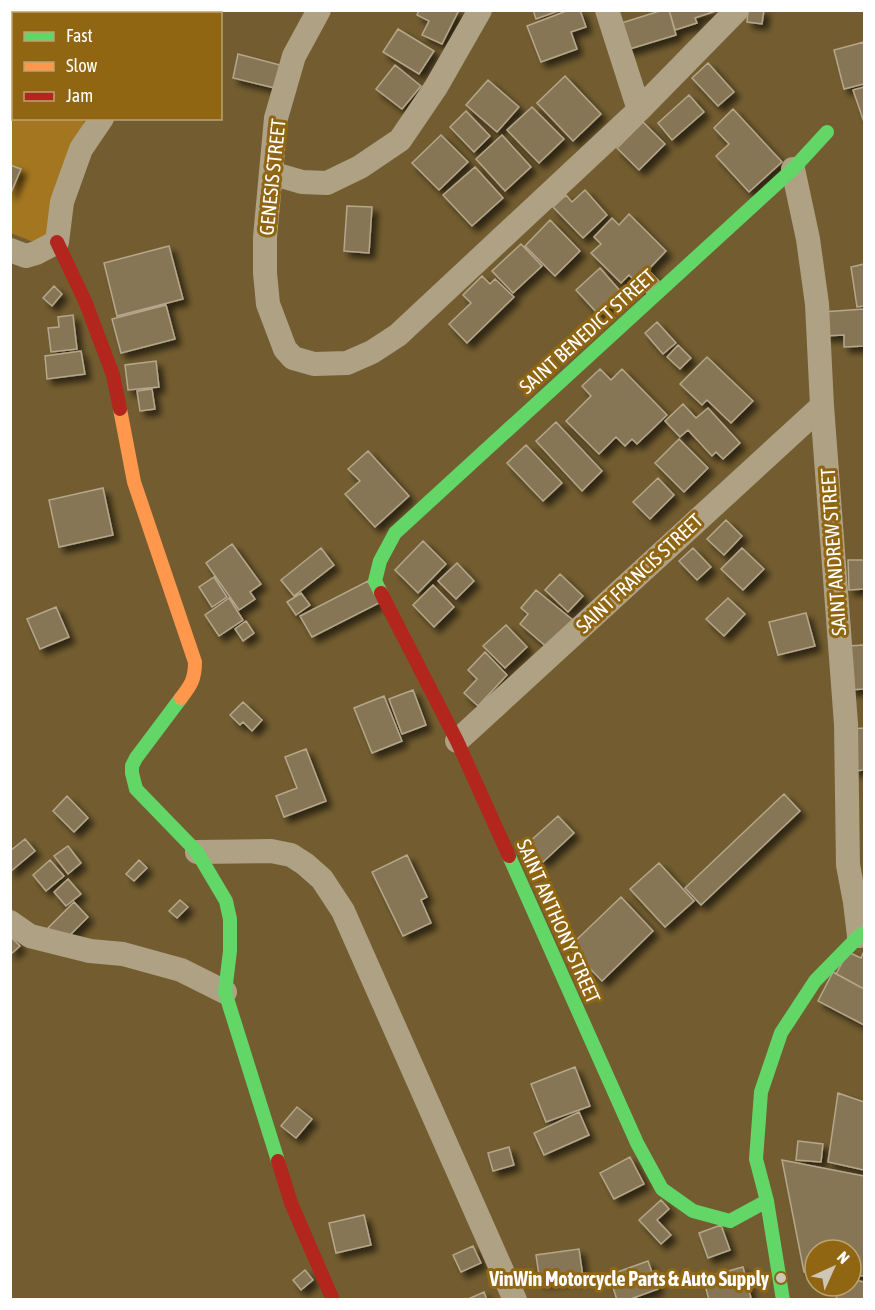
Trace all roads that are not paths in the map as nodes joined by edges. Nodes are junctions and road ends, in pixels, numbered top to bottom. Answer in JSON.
{"nodes":[{"id":1,"x":319,"y":10,"type":"edge"},
{"id":2,"x":480,"y":10,"type":"edge"},
{"id":3,"x":607,"y":10,"type":"edge"},
{"id":4,"x":737,"y":10,"type":"edge"},
{"id":5,"x":639,"y":110,"type":"junction"},
{"id":6,"x":101,"y":120,"type":"edge"},
{"id":7,"x":827,"y":132,"type":"dead end"},
{"id":8,"x":793,"y":170,"type":"junction"},
{"id":9,"x":271,"y":173,"type":"junction"},
{"id":10,"x":57,"y":242,"type":"junction"},
{"id":11,"x":10,"y":250,"type":"edge"},
{"id":12,"x":822,"y":406,"type":"junction"},
{"id":13,"x":380,"y":561,"type":"joint"},
{"id":14,"x":457,"y":741,"type":"junction"},
{"id":15,"x":197,"y":852,"type":"junction"},
{"id":16,"x":10,"y":922,"type":"edge"},
{"id":17,"x":862,"y":934,"type":"edge"},
{"id":18,"x":225,"y":992,"type":"junction"},
{"id":19,"x":767,"y":1201,"type":"junction"},
{"id":20,"x":333,"y":1299,"type":"edge"},
{"id":21,"x":515,"y":1299,"type":"edge"},
{"id":22,"x":783,"y":1299,"type":"edge"}],
"edges":[{"from":1,"to":9,"type":"street","name":"GENESIS STREET"},
{"from":2,"to":9,"type":"street"},
{"from":3,"to":5,"type":"street"},
{"from":4,"to":5,"type":"street"},
{"from":5,"to":9,"type":"street","name":"GENESIS STREET"},
{"from":6,"to":10,"type":"street"},
{"from":7,"to":8,"type":"street","name":"SAINT BENEDICT STREET"},
{"from":8,"to":12,"type":"street","name":"SAINT ANDREW STREET"},
{"from":8,"to":13,"type":"street","name":"SAINT BENEDICT STREET"},
{"from":10,"to":11,"type":"street"},
{"from":10,"to":15,"type":"street"},
{"from":12,"to":14,"type":"street","name":"SAINT FRANCIS STREET"},
{"from":12,"to":17,"type":"street","name":"SAINT ANDREW STREET"},
{"from":13,"to":14,"type":"street","name":"SAINT ANTHONY STREET"},
{"from":14,"to":19,"type":"street","name":"SAINT ANTHONY STREET"},
{"from":15,"to":18,"type":"street"},
{"from":15,"to":21,"type":"street"},
{"from":16,"to":18,"type":"street"},
{"from":17,"to":19,"type":"street"},
{"from":18,"to":20,"type":"street"},
{"from":19,"to":22,"type":"street"}]}
